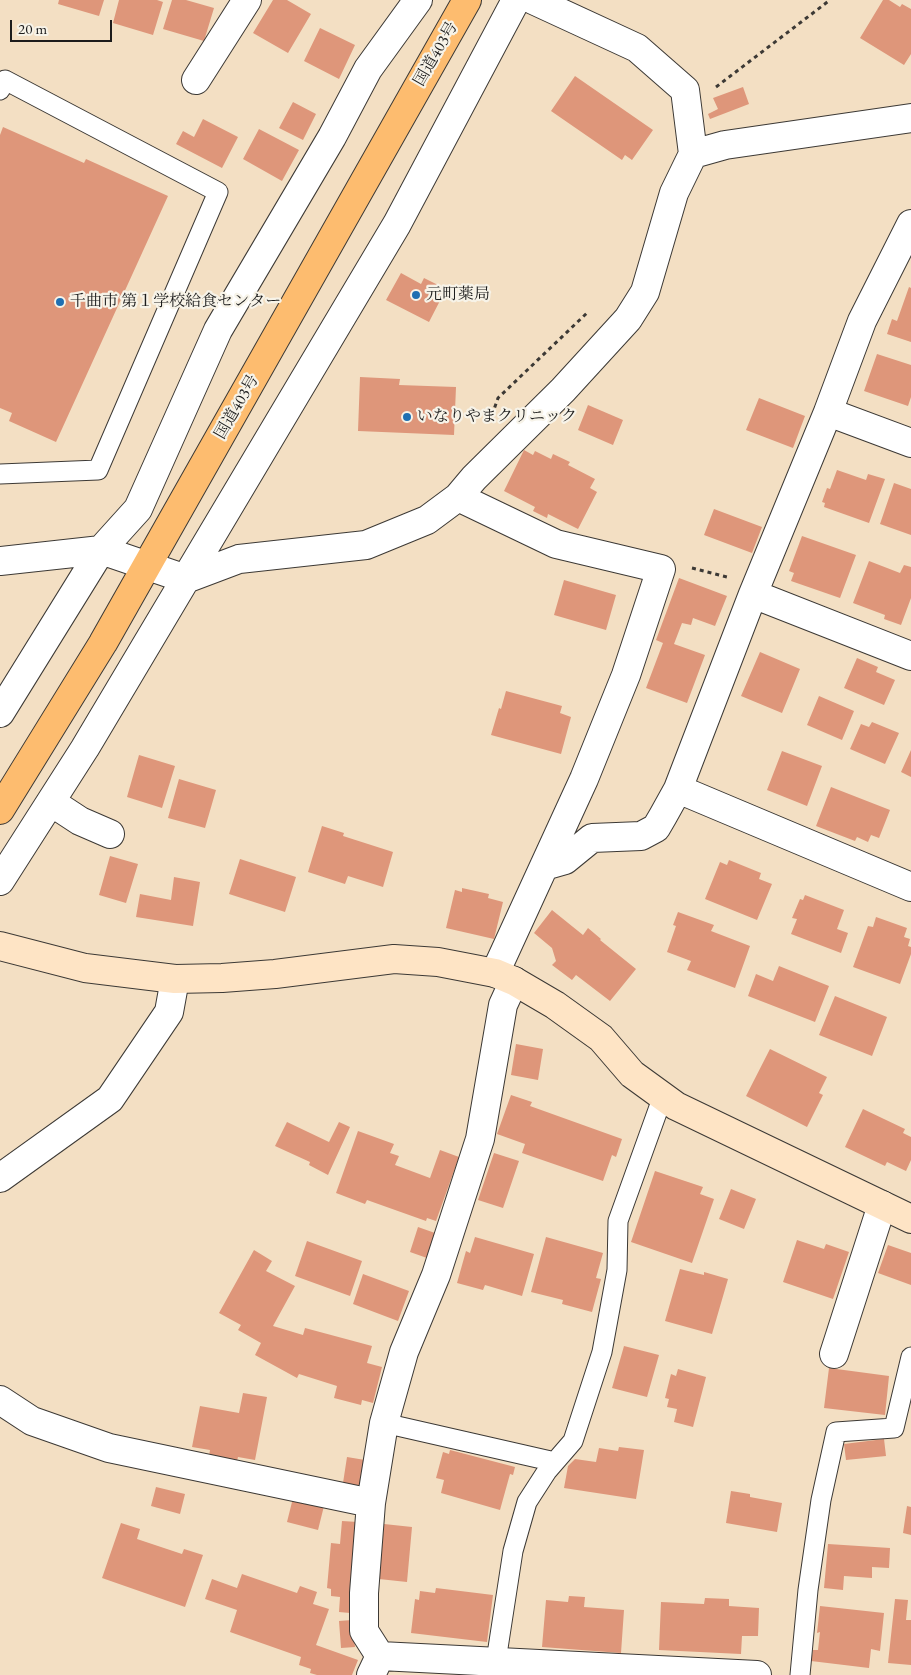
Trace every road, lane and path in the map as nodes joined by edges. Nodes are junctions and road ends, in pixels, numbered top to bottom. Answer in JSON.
{"nodes":[{"id":1,"x":247,"y":0,"type":"edge"},
{"id":2,"x":418,"y":0,"type":"edge"},
{"id":3,"x":467,"y":0,"type":"edge"},
{"id":4,"x":516,"y":0,"type":"edge"},
{"id":5,"x":533,"y":0,"type":"edge"},
{"id":6,"x":830,"y":0,"type":"edge"},
{"id":7,"x":196,"y":80,"type":"dead end"},
{"id":8,"x":0,"y":90,"type":"edge"},
{"id":9,"x":686,"y":100,"type":"junction"},
{"id":10,"x":911,"y":118,"type":"edge"},
{"id":11,"x":693,"y":154,"type":"junction"},
{"id":12,"x":908,"y":235,"type":"edge"},
{"id":13,"x":592,"y":309,"type":"dead end"},
{"id":14,"x":828,"y":412,"type":"junction"},
{"id":15,"x":491,"y":416,"type":"dead end"},
{"id":16,"x":911,"y":443,"type":"edge"},
{"id":17,"x":0,"y":474,"type":"edge"},
{"id":18,"x":458,"y":497,"type":"junction"},
{"id":19,"x":100,"y":550,"type":"junction"},
{"id":20,"x":0,"y":560,"type":"edge"},
{"id":21,"x":146,"y":566,"type":"junction"},
{"id":22,"x":661,"y":569,"type":"junction"},
{"id":23,"x":186,"y":578,"type":"junction"},
{"id":24,"x":753,"y":594,"type":"junction"},
{"id":25,"x":911,"y":656,"type":"edge"},
{"id":26,"x":0,"y":714,"type":"edge"},
{"id":27,"x":678,"y":789,"type":"junction"},
{"id":28,"x":51,"y":802,"type":"junction"},
{"id":29,"x":0,"y":810,"type":"edge"},
{"id":30,"x":110,"y":834,"type":"dead end"},
{"id":31,"x":544,"y":866,"type":"junction"},
{"id":32,"x":0,"y":880,"type":"edge"},
{"id":33,"x":911,"y":887,"type":"edge"},
{"id":34,"x":0,"y":946,"type":"edge"},
{"id":35,"x":505,"y":977,"type":"junction"},
{"id":36,"x":175,"y":979,"type":"junction"},
{"id":37,"x":663,"y":1096,"type":"junction"},
{"id":38,"x":0,"y":1178,"type":"edge"},
{"id":39,"x":882,"y":1205,"type":"junction"},
{"id":40,"x":911,"y":1219,"type":"edge"},
{"id":41,"x":834,"y":1354,"type":"dead end"},
{"id":42,"x":911,"y":1356,"type":"edge"},
{"id":43,"x":0,"y":1400,"type":"edge"},
{"id":44,"x":384,"y":1423,"type":"junction"},
{"id":45,"x":555,"y":1462,"type":"junction"},
{"id":46,"x":371,"y":1503,"type":"junction"},
{"id":47,"x":496,"y":1662,"type":"junction"},
{"id":48,"x":375,"y":1665,"type":"edge"},
{"id":49,"x":757,"y":1675,"type":"edge"},
{"id":50,"x":800,"y":1675,"type":"edge"}],
"edges":[{"from":1,"to":7,"type":"street"},
{"from":2,"to":19,"type":"street"},
{"from":3,"to":21,"type":"highway","name":"国道403号"},
{"from":4,"to":23,"type":"street"},
{"from":5,"to":9,"type":"street"},
{"from":6,"to":9,"type":"path"},
{"from":8,"to":17,"type":"lane"},
{"from":9,"to":11,"type":"street"},
{"from":10,"to":11,"type":"street"},
{"from":11,"to":18,"type":"street"},
{"from":12,"to":14,"type":"street"},
{"from":13,"to":15,"type":"path"},
{"from":14,"to":16,"type":"street"},
{"from":14,"to":24,"type":"street"},
{"from":18,"to":22,"type":"street"},
{"from":18,"to":23,"type":"street"},
{"from":19,"to":20,"type":"street"},
{"from":19,"to":21,"type":"street"},
{"from":19,"to":26,"type":"street"},
{"from":21,"to":23,"type":"street"},
{"from":21,"to":29,"type":"highway","name":"国道403号"},
{"from":22,"to":24,"type":"path"},
{"from":22,"to":31,"type":"street"},
{"from":23,"to":28,"type":"street"},
{"from":24,"to":25,"type":"street"},
{"from":24,"to":27,"type":"street"},
{"from":27,"to":31,"type":"street"},
{"from":27,"to":33,"type":"street"},
{"from":28,"to":30,"type":"street"},
{"from":28,"to":32,"type":"street"},
{"from":31,"to":35,"type":"street"},
{"from":34,"to":36,"type":"street"},
{"from":35,"to":36,"type":"street"},
{"from":35,"to":37,"type":"street"},
{"from":35,"to":44,"type":"street"},
{"from":36,"to":38,"type":"street"},
{"from":37,"to":39,"type":"street"},
{"from":37,"to":45,"type":"lane"},
{"from":39,"to":40,"type":"street"},
{"from":39,"to":41,"type":"street"},
{"from":42,"to":50,"type":"lane"},
{"from":43,"to":46,"type":"street"},
{"from":44,"to":45,"type":"lane"},
{"from":44,"to":46,"type":"street"},
{"from":45,"to":47,"type":"lane"},
{"from":46,"to":48,"type":"street"},
{"from":47,"to":48,"type":"street"},
{"from":47,"to":49,"type":"street"}]}
